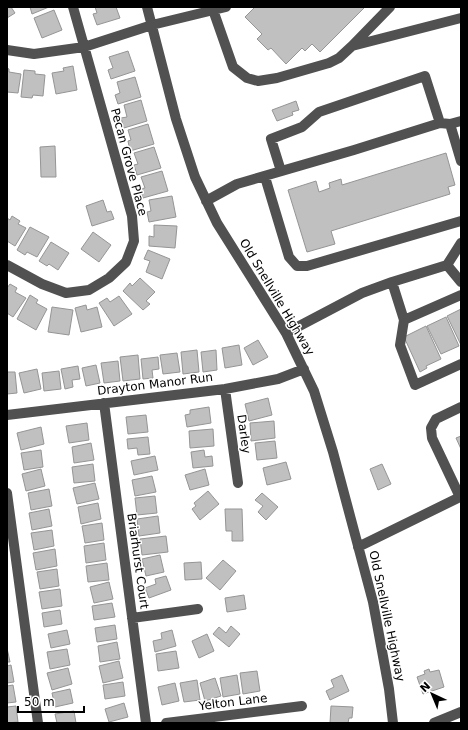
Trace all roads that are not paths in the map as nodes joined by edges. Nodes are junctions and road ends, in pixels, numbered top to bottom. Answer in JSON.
{"nodes":[{"id":1,"x":73,"y":7,"type":"edge"},
{"id":2,"x":147,"y":7,"type":"edge"},
{"id":3,"x":226,"y":7,"type":"edge"},
{"id":4,"x":390,"y":7,"type":"edge"},
{"id":5,"x":212,"y":9,"type":"edge"},
{"id":6,"x":461,"y":18,"type":"edge"},
{"id":7,"x":152,"y":25,"type":"junction"},
{"id":8,"x":352,"y":46,"type":"junction"},
{"id":9,"x":84,"y":47,"type":"junction"},
{"id":10,"x":7,"y":50,"type":"edge"},
{"id":11,"x":461,"y":121,"type":"edge"},
{"id":12,"x":445,"y":124,"type":"junction"},
{"id":13,"x":461,"y":161,"type":"edge"},
{"id":14,"x":281,"y":172,"type":"junction"},
{"id":15,"x":265,"y":177,"type":"junction"},
{"id":16,"x":206,"y":201,"type":"junction"},
{"id":17,"x":461,"y":221,"type":"edge"},
{"id":18,"x":461,"y":243,"type":"edge"},
{"id":19,"x":7,"y":265,"type":"edge"},
{"id":20,"x":447,"y":265,"type":"junction"},
{"id":21,"x":392,"y":282,"type":"junction"},
{"id":22,"x":461,"y":282,"type":"edge"},
{"id":23,"x":461,"y":295,"type":"edge"},
{"id":24,"x":404,"y":320,"type":"junction"},
{"id":25,"x":286,"y":333,"type":"junction"},
{"id":26,"x":461,"y":364,"type":"edge"},
{"id":27,"x":304,"y":369,"type":"junction"},
{"id":28,"x":225,"y":389,"type":"junction"},
{"id":29,"x":104,"y":403,"type":"junction"},
{"id":30,"x":461,"y":407,"type":"edge"},
{"id":31,"x":7,"y":415,"type":"edge"},
{"id":32,"x":238,"y":483,"type":"dead end"},
{"id":33,"x":7,"y":493,"type":"edge"},
{"id":34,"x":358,"y":548,"type":"junction"},
{"id":35,"x":198,"y":609,"type":"dead end"},
{"id":36,"x":132,"y":618,"type":"junction"},
{"id":37,"x":302,"y":706,"type":"dead end"},
{"id":38,"x":461,"y":712,"type":"edge"},
{"id":39,"x":38,"y":723,"type":"edge"},
{"id":40,"x":146,"y":723,"type":"edge"},
{"id":41,"x":166,"y":723,"type":"edge"},
{"id":42,"x":393,"y":723,"type":"edge"},
{"id":43,"x":434,"y":723,"type":"edge"}],
"edges":[{"from":1,"to":9,"type":"street","name":"Pecan Grove Place"},
{"from":2,"to":7,"type":"street","name":"Old Snellville Highway"},
{"from":3,"to":5,"type":"street"},
{"from":4,"to":8,"type":"street"},
{"from":5,"to":7,"type":"street"},
{"from":5,"to":8,"type":"street"},
{"from":6,"to":8,"type":"street"},
{"from":7,"to":9,"type":"street"},
{"from":7,"to":16,"type":"street","name":"Old Snellville Highway"},
{"from":9,"to":10,"type":"street"},
{"from":9,"to":19,"type":"street","name":"Pecan Grove Place"},
{"from":11,"to":12,"type":"street"},
{"from":12,"to":13,"type":"street"},
{"from":12,"to":14,"type":"street"},
{"from":12,"to":14,"type":"street"},
{"from":14,"to":15,"type":"street"},
{"from":15,"to":16,"type":"street"},
{"from":15,"to":17,"type":"street"},
{"from":16,"to":25,"type":"street","name":"Old Snellville Highway"},
{"from":18,"to":20,"type":"street"},
{"from":20,"to":21,"type":"street"},
{"from":20,"to":22,"type":"street"},
{"from":21,"to":24,"type":"street"},
{"from":21,"to":25,"type":"street"},
{"from":23,"to":24,"type":"street"},
{"from":24,"to":26,"type":"street"},
{"from":25,"to":27,"type":"street","name":"Old Snellville Highway"},
{"from":27,"to":28,"type":"street","name":"Drayton Manor Run"},
{"from":27,"to":34,"type":"street","name":"Old Snellville Highway"},
{"from":28,"to":29,"type":"street","name":"Drayton Manor Run"},
{"from":28,"to":32,"type":"street","name":"Darley"},
{"from":29,"to":31,"type":"street","name":"Drayton Manor Run"},
{"from":29,"to":36,"type":"street","name":"Briarhurst Court"},
{"from":30,"to":34,"type":"street"},
{"from":33,"to":39,"type":"street"},
{"from":34,"to":42,"type":"street","name":"Old Snellville Highway"},
{"from":35,"to":36,"type":"street"},
{"from":36,"to":40,"type":"street","name":"Briarhurst Court"},
{"from":37,"to":41,"type":"street","name":"Yelton Lane"},
{"from":38,"to":43,"type":"street"}]}
